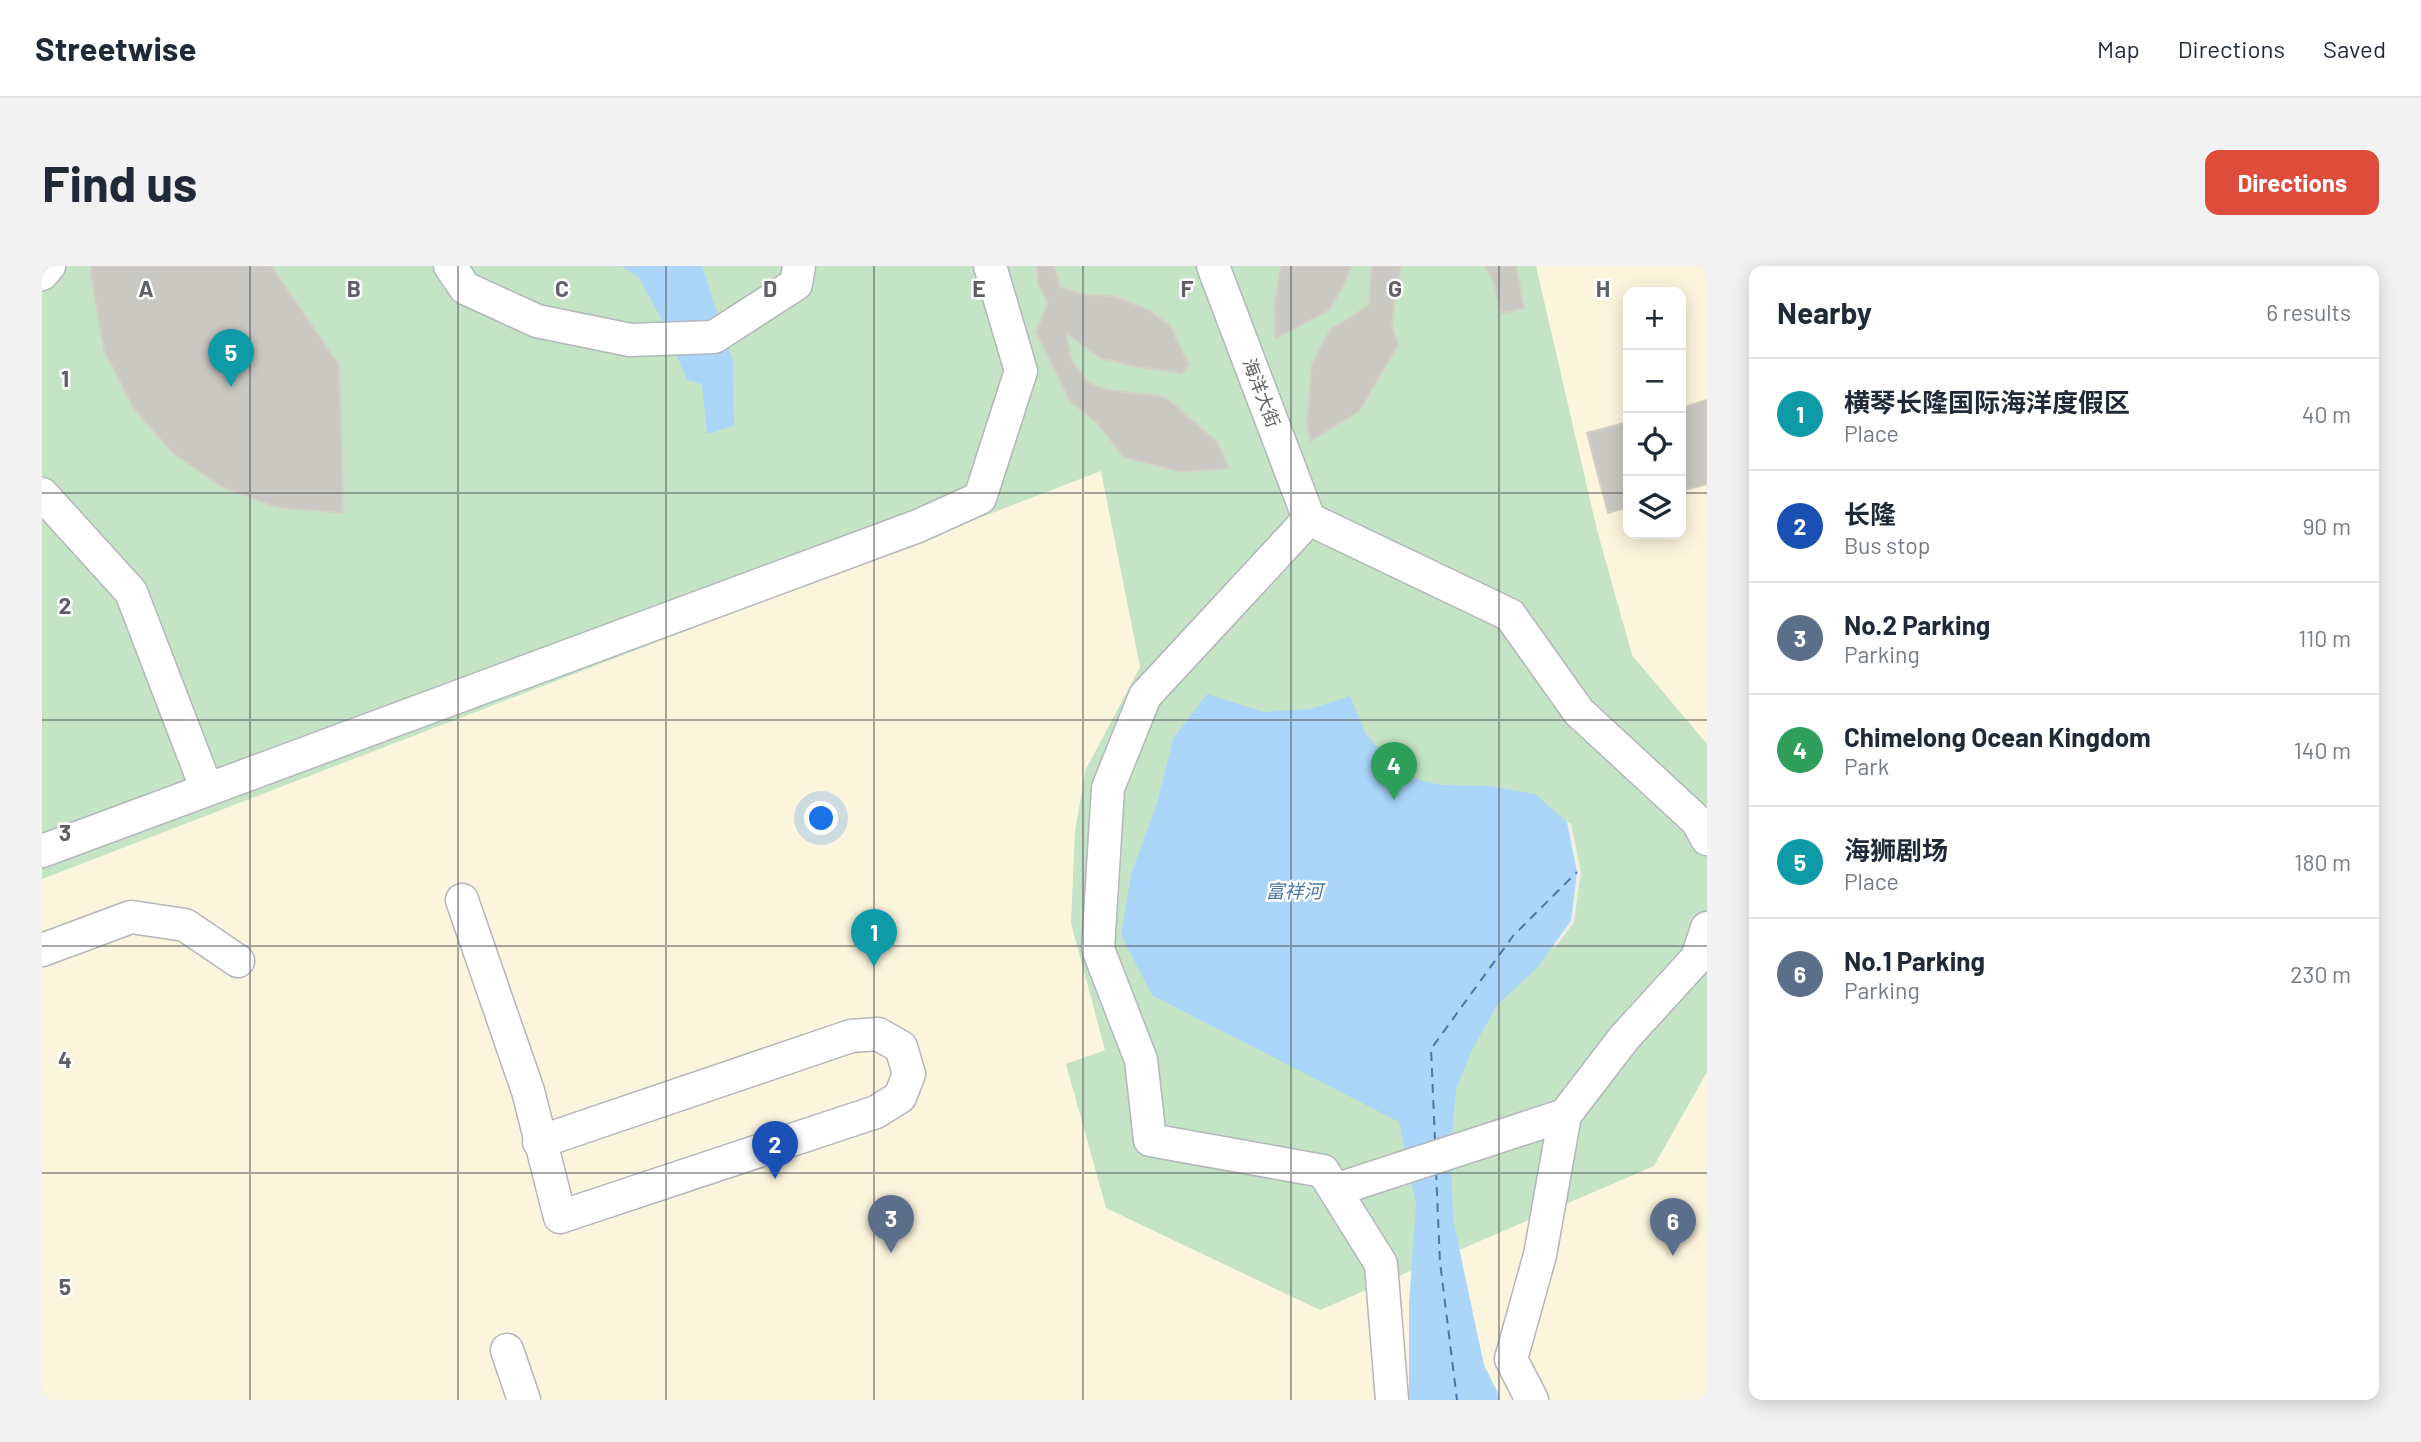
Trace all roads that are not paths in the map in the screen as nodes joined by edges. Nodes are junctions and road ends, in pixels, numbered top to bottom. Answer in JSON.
{"nodes":[{"id":1,"x":48,"y":266,"type":"edge"},
{"id":2,"x":450,"y":266,"type":"edge"},
{"id":3,"x":799,"y":266,"type":"edge"},
{"id":4,"x":990,"y":266,"type":"edge"},
{"id":5,"x":1213,"y":266,"type":"edge"},
{"id":6,"x":42,"y":274,"type":"edge"},
{"id":7,"x":42,"y":494,"type":"edge"},
{"id":8,"x":1309,"y":519,"type":"junction"},
{"id":9,"x":206,"y":790,"type":"junction"},
{"id":10,"x":1707,"y":839,"type":"edge"},
{"id":11,"x":42,"y":851,"type":"edge"},
{"id":12,"x":462,"y":900,"type":"dead end"},
{"id":13,"x":1707,"y":928,"type":"edge"},
{"id":14,"x":42,"y":950,"type":"edge"},
{"id":15,"x":238,"y":961,"type":"dead end"},
{"id":16,"x":1565,"y":1115,"type":"junction"},
{"id":17,"x":539,"y":1142,"type":"junction"},
{"id":18,"x":1335,"y":1191,"type":"junction"},
{"id":19,"x":507,"y":1350,"type":"dead end"},
{"id":20,"x":524,"y":1400,"type":"edge"},
{"id":21,"x":1392,"y":1400,"type":"edge"},
{"id":22,"x":1532,"y":1400,"type":"edge"}],
"edges":[{"from":1,"to":6,"type":"street"},
{"from":2,"to":3,"type":"street"},
{"from":4,"to":9,"type":"street"},
{"from":5,"to":8,"type":"street","name":"海洋大街"},
{"from":7,"to":9,"type":"street"},
{"from":8,"to":10,"type":"street"},
{"from":8,"to":18,"type":"street"},
{"from":9,"to":11,"type":"street"},
{"from":12,"to":17,"type":"street"},
{"from":13,"to":16,"type":"street"},
{"from":14,"to":15,"type":"street"},
{"from":16,"to":18,"type":"street"},
{"from":16,"to":22,"type":"street"},
{"from":17,"to":17,"type":"street"},
{"from":18,"to":21,"type":"street"},
{"from":19,"to":20,"type":"street"}]}
